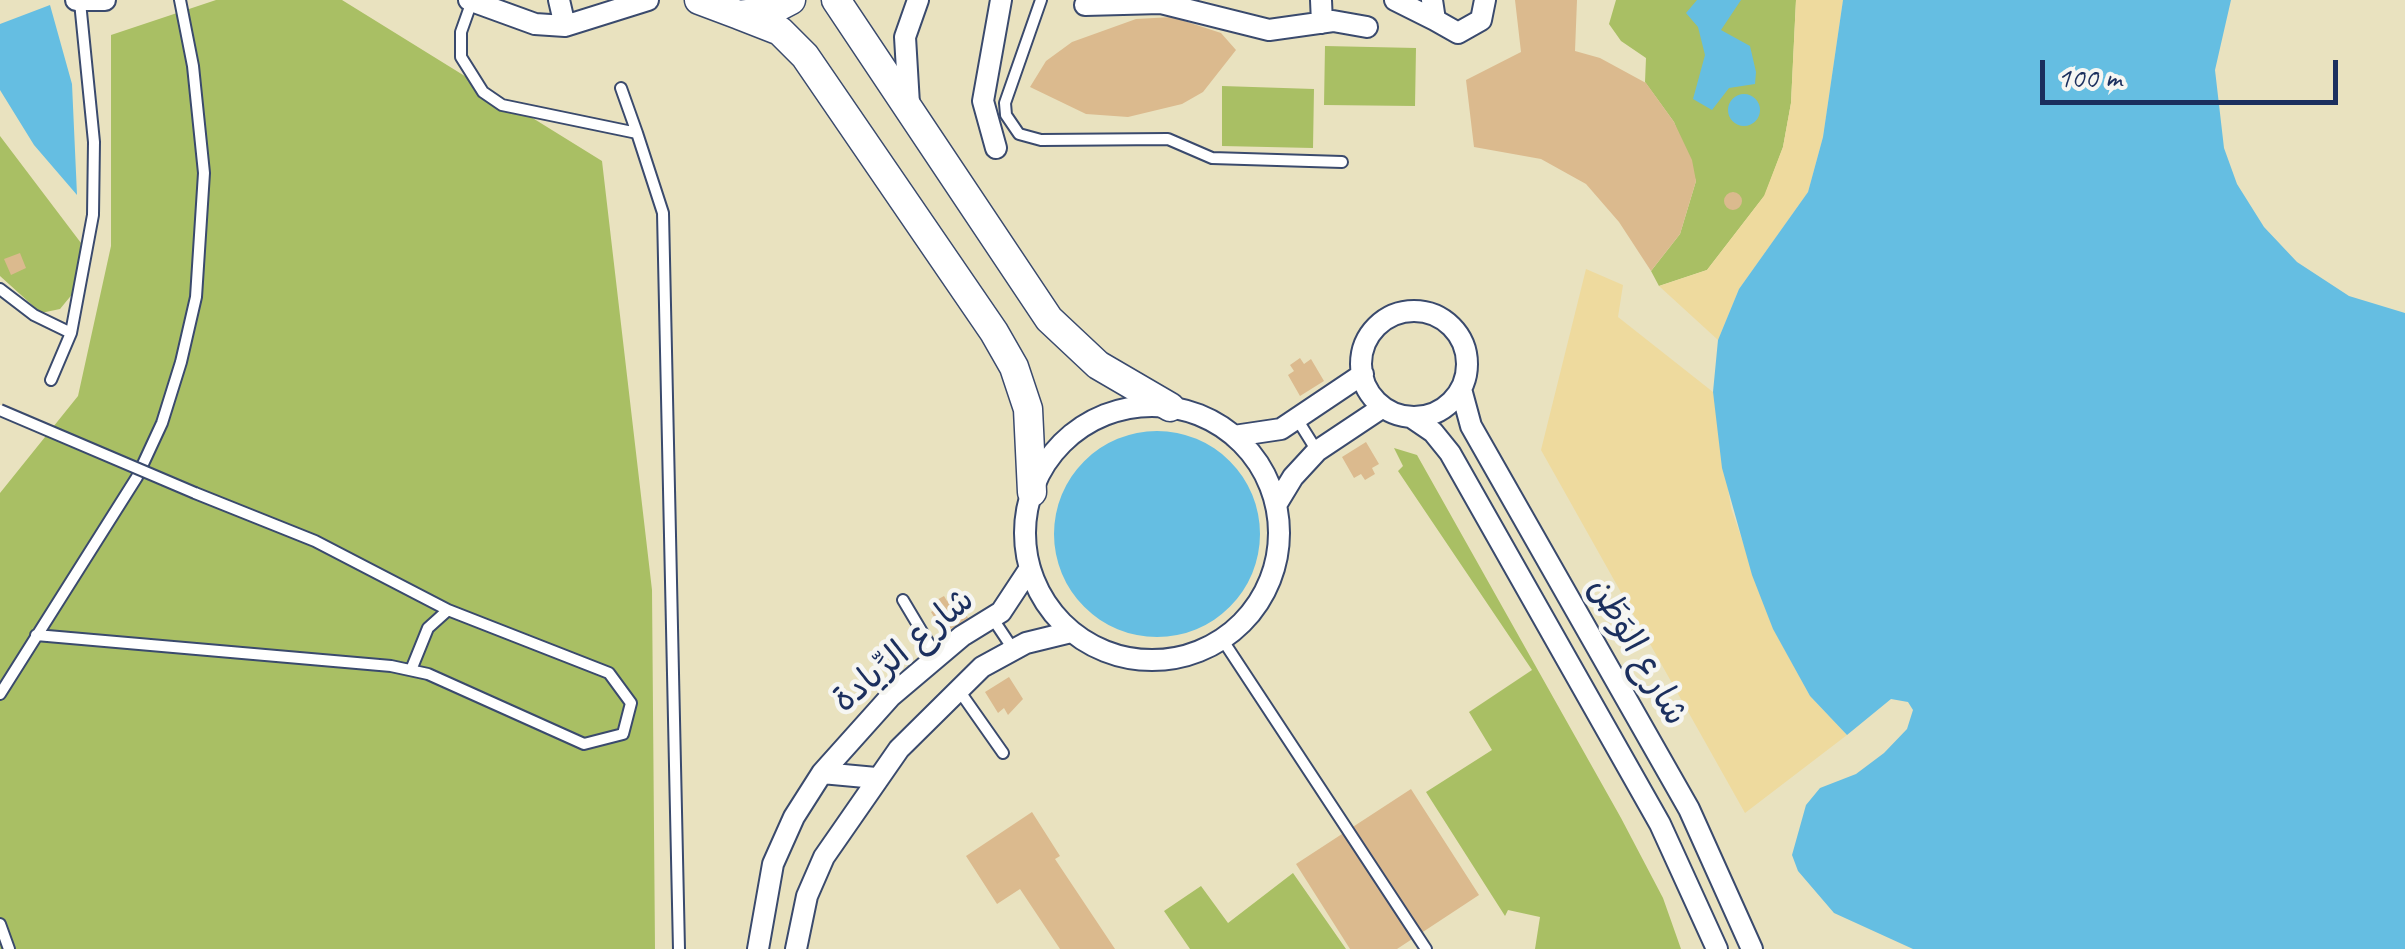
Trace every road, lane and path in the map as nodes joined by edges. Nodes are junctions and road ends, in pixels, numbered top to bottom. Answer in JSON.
{"nodes":[{"id":1,"x":106,"y":0,"type":"edge"},
{"id":2,"x":180,"y":0,"type":"edge"},
{"id":3,"x":560,"y":0,"type":"edge"},
{"id":4,"x":648,"y":0,"type":"edge"},
{"id":5,"x":698,"y":0,"type":"edge"},
{"id":6,"x":791,"y":0,"type":"edge"},
{"id":7,"x":836,"y":0,"type":"edge"},
{"id":8,"x":918,"y":0,"type":"edge"},
{"id":9,"x":1001,"y":0,"type":"edge"},
{"id":10,"x":1041,"y":0,"type":"edge"},
{"id":11,"x":1122,"y":0,"type":"edge"},
{"id":12,"x":1321,"y":0,"type":"edge"},
{"id":13,"x":1396,"y":0,"type":"edge"},
{"id":14,"x":1484,"y":0,"type":"edge"},
{"id":15,"x":78,"y":1,"type":"edge"},
{"id":16,"x":471,"y":1,"type":"edge"},
{"id":17,"x":1085,"y":5,"type":"dead end"},
{"id":18,"x":1434,"y":10,"type":"edge"},
{"id":19,"x":739,"y":15,"type":"junction"},
{"id":20,"x":1322,"y":23,"type":"junction"},
{"id":21,"x":565,"y":26,"type":"junction"},
{"id":22,"x":1368,"y":27,"type":"dead end"},
{"id":23,"x":621,"y":88,"type":"dead end"},
{"id":24,"x":910,"y":111,"type":"junction"},
{"id":25,"x":637,"y":133,"type":"junction"},
{"id":26,"x":996,"y":148,"type":"dead end"},
{"id":27,"x":1342,"y":162,"type":"dead end"},
{"id":28,"x":0,"y":289,"type":"edge"},
{"id":29,"x":71,"y":333,"type":"junction"},
{"id":30,"x":1362,"y":374,"type":"junction"},
{"id":31,"x":52,"y":380,"type":"dead end"},
{"id":32,"x":1461,"y":389,"type":"junction"},
{"id":33,"x":1170,"y":407,"type":"junction"},
{"id":34,"x":1383,"y":407,"type":"junction"},
{"id":35,"x":0,"y":410,"type":"edge"},
{"id":36,"x":1411,"y":417,"type":"junction"},
{"id":37,"x":1298,"y":419,"type":"junction"},
{"id":38,"x":1234,"y":436,"type":"junction"},
{"id":39,"x":1317,"y":451,"type":"junction"},
{"id":40,"x":1032,"y":492,"type":"junction"},
{"id":41,"x":1276,"y":505,"type":"junction"},
{"id":42,"x":1030,"y":568,"type":"junction"},
{"id":43,"x":903,"y":600,"type":"dead end"},
{"id":44,"x":448,"y":610,"type":"junction"},
{"id":45,"x":993,"y":618,"type":"junction"},
{"id":46,"x":1072,"y":632,"type":"junction"},
{"id":47,"x":36,"y":635,"type":"junction"},
{"id":48,"x":1222,"y":640,"type":"junction"},
{"id":49,"x":1013,"y":648,"type":"junction"},
{"id":50,"x":937,"y":658,"type":"junction"},
{"id":51,"x":411,"y":670,"type":"junction"},
{"id":52,"x":958,"y":688,"type":"junction"},
{"id":53,"x":0,"y":694,"type":"edge"},
{"id":54,"x":1004,"y":753,"type":"dead end"},
{"id":55,"x":822,"y":773,"type":"junction"},
{"id":56,"x":876,"y":778,"type":"junction"},
{"id":57,"x":1,"y":928,"type":"edge"},
{"id":58,"x":9,"y":949,"type":"edge"},
{"id":59,"x":679,"y":949,"type":"edge"},
{"id":60,"x":758,"y":949,"type":"edge"},
{"id":61,"x":796,"y":949,"type":"edge"},
{"id":62,"x":1426,"y":949,"type":"edge"},
{"id":63,"x":1718,"y":949,"type":"edge"},
{"id":64,"x":1752,"y":949,"type":"edge"}],
"edges":[{"from":1,"to":15,"type":"street"},
{"from":2,"to":47,"type":"lane"},
{"from":3,"to":21,"type":"street"},
{"from":4,"to":21,"type":"street"},
{"from":5,"to":19,"type":"street"},
{"from":6,"to":19,"type":"street"},
{"from":7,"to":24,"type":"street"},
{"from":8,"to":24,"type":"street"},
{"from":9,"to":26,"type":"street"},
{"from":10,"to":27,"type":"lane"},
{"from":11,"to":17,"type":"street"},
{"from":11,"to":20,"type":"street"},
{"from":12,"to":20,"type":"street"},
{"from":13,"to":18,"type":"street"},
{"from":14,"to":18,"type":"street"},
{"from":15,"to":29,"type":"lane"},
{"from":16,"to":21,"type":"street"},
{"from":16,"to":25,"type":"lane"},
{"from":19,"to":40,"type":"street"},
{"from":20,"to":22,"type":"street"},
{"from":23,"to":25,"type":"lane"},
{"from":24,"to":33,"type":"street"},
{"from":25,"to":59,"type":"lane"},
{"from":28,"to":29,"type":"lane"},
{"from":29,"to":31,"type":"lane"},
{"from":30,"to":32,"type":"street"},
{"from":30,"to":34,"type":"street"},
{"from":30,"to":37,"type":"street"},
{"from":32,"to":36,"type":"street"},
{"from":32,"to":64,"type":"street","name":"شارع الوَطَن"},
{"from":33,"to":38,"type":"street"},
{"from":33,"to":40,"type":"street"},
{"from":34,"to":36,"type":"street"},
{"from":34,"to":39,"type":"street"},
{"from":35,"to":44,"type":"lane","bridge":true},
{"from":36,"to":63,"type":"street","name":"شارع الوَطَن"},
{"from":37,"to":38,"type":"street"},
{"from":37,"to":39,"type":"lane"},
{"from":38,"to":41,"type":"street"},
{"from":39,"to":41,"type":"street"},
{"from":40,"to":42,"type":"street"},
{"from":41,"to":48,"type":"street"},
{"from":42,"to":45,"type":"street","name":"شارع الرِّيادة"},
{"from":42,"to":46,"type":"street"},
{"from":43,"to":50,"type":"lane"},
{"from":44,"to":51,"type":"lane"},
{"from":44,"to":51,"type":"lane"},
{"from":45,"to":49,"type":"lane"},
{"from":45,"to":50,"type":"street","name":"شارع الرِّيادة"},
{"from":46,"to":48,"type":"street"},
{"from":46,"to":49,"type":"street","name":"شارع الرِّيادة"},
{"from":47,"to":51,"type":"lane"},
{"from":47,"to":53,"type":"lane"},
{"from":48,"to":62,"type":"lane"},
{"from":49,"to":52,"type":"street","name":"شارع الرِّيادة"},
{"from":50,"to":55,"type":"street","name":"شارع الرِّيادة"},
{"from":52,"to":54,"type":"lane"},
{"from":52,"to":56,"type":"street","name":"شارع الرِّيادة"},
{"from":55,"to":56,"type":"street"},
{"from":55,"to":60,"type":"street","name":"شارع الرِّيادة"},
{"from":56,"to":61,"type":"street","name":"شارع الرِّيادة"},
{"from":57,"to":58,"type":"lane"}]}
